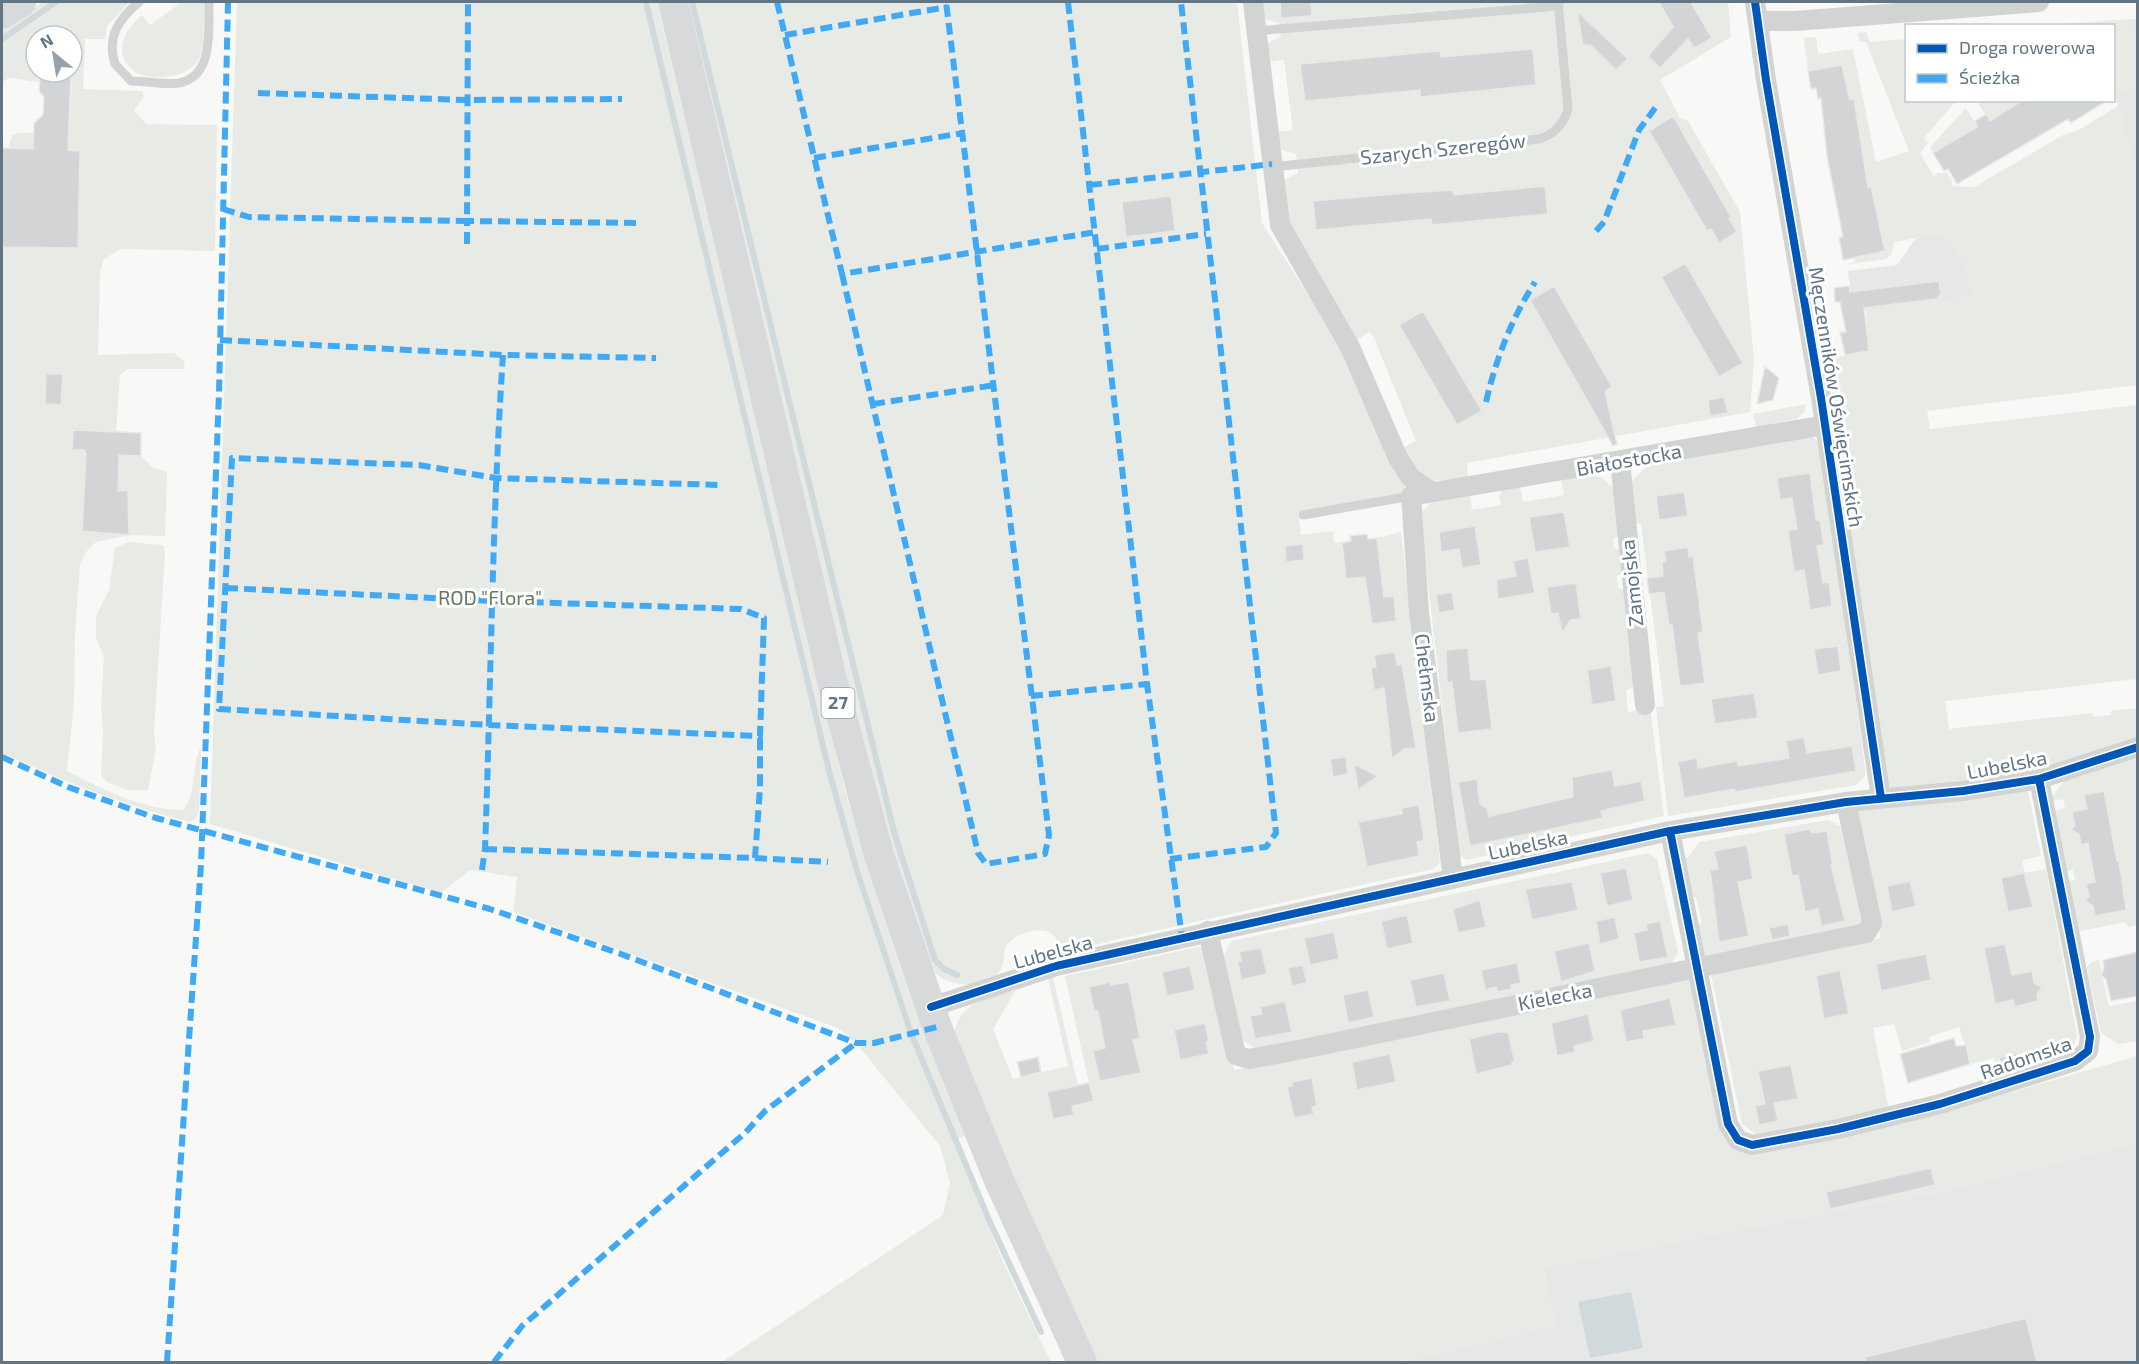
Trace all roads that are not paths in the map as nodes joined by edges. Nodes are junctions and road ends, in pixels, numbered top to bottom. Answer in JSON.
{"nodes":[{"id":1,"x":21,"y":2,"type":"edge"},
{"id":2,"x":140,"y":2,"type":"edge"},
{"id":3,"x":210,"y":2,"type":"edge"},
{"id":4,"x":673,"y":2,"type":"edge"},
{"id":5,"x":1253,"y":2,"type":"edge"},
{"id":6,"x":2038,"y":2,"type":"edge"},
{"id":7,"x":1558,"y":4,"type":"edge"},
{"id":8,"x":1757,"y":11,"type":"edge"},
{"id":9,"x":2,"y":15,"type":"edge"},
{"id":10,"x":1256,"y":31,"type":"junction"},
{"id":11,"x":1272,"y":167,"type":"junction"},
{"id":12,"x":1825,"y":425,"type":"junction"},
{"id":13,"x":1620,"y":461,"type":"junction"},
{"id":14,"x":1431,"y":492,"type":"junction"},
{"id":15,"x":1412,"y":496,"type":"junction"},
{"id":16,"x":1304,"y":515,"type":"dead end"},
{"id":17,"x":1645,"y":705,"type":"dead end"},
{"id":18,"x":2138,"y":747,"type":"edge"},
{"id":19,"x":2038,"y":779,"type":"junction"},
{"id":20,"x":1881,"y":798,"type":"junction"},
{"id":21,"x":1846,"y":802,"type":"junction"},
{"id":22,"x":1670,"y":831,"type":"junction"},
{"id":23,"x":1454,"y":879,"type":"junction"},
{"id":24,"x":1208,"y":931,"type":"junction"},
{"id":25,"x":1696,"y":968,"type":"junction"},
{"id":26,"x":931,"y":1007,"type":"junction"},
{"id":27,"x":1082,"y":1362,"type":"edge"}],
"edges":[{"from":1,"to":9,"type":"main road"},
{"from":2,"to":3,"type":"lane"},
{"from":4,"to":26,"type":"main road","number":"27"},
{"from":5,"to":10,"type":"street"},
{"from":6,"to":8,"type":"street"},
{"from":7,"to":10,"type":"lane","name":"Szarych Szeregów"},
{"from":7,"to":11,"type":"lane","name":"Szarych Szeregów"},
{"from":8,"to":12,"type":"street","name":"Męczenników Oświęcimskich"},
{"from":10,"to":11,"type":"street"},
{"from":11,"to":14,"type":"street"},
{"from":12,"to":13,"type":"street","name":"Białostocka"},
{"from":12,"to":20,"type":"street","name":"Męczenników Oświęcimskich"},
{"from":13,"to":14,"type":"street","name":"Białostocka"},
{"from":13,"to":17,"type":"street","name":"Zamojska"},
{"from":14,"to":15,"type":"street"},
{"from":15,"to":16,"type":"lane"},
{"from":15,"to":23,"type":"street","name":"Chełmska"},
{"from":18,"to":19,"type":"street","name":"Lubelska"},
{"from":19,"to":20,"type":"street","name":"Lubelska"},
{"from":19,"to":25,"type":"street","name":"Radomska"},
{"from":20,"to":21,"type":"street","name":"Lubelska"},
{"from":21,"to":22,"type":"street","name":"Lubelska"},
{"from":21,"to":25,"type":"street","name":"Kielecka"},
{"from":22,"to":23,"type":"street","name":"Lubelska"},
{"from":22,"to":25,"type":"street"},
{"from":23,"to":24,"type":"street","name":"Lubelska"},
{"from":24,"to":25,"type":"street","name":"Kielecka"},
{"from":24,"to":26,"type":"street","name":"Lubelska"},
{"from":26,"to":27,"type":"main road","number":"27"}]}
